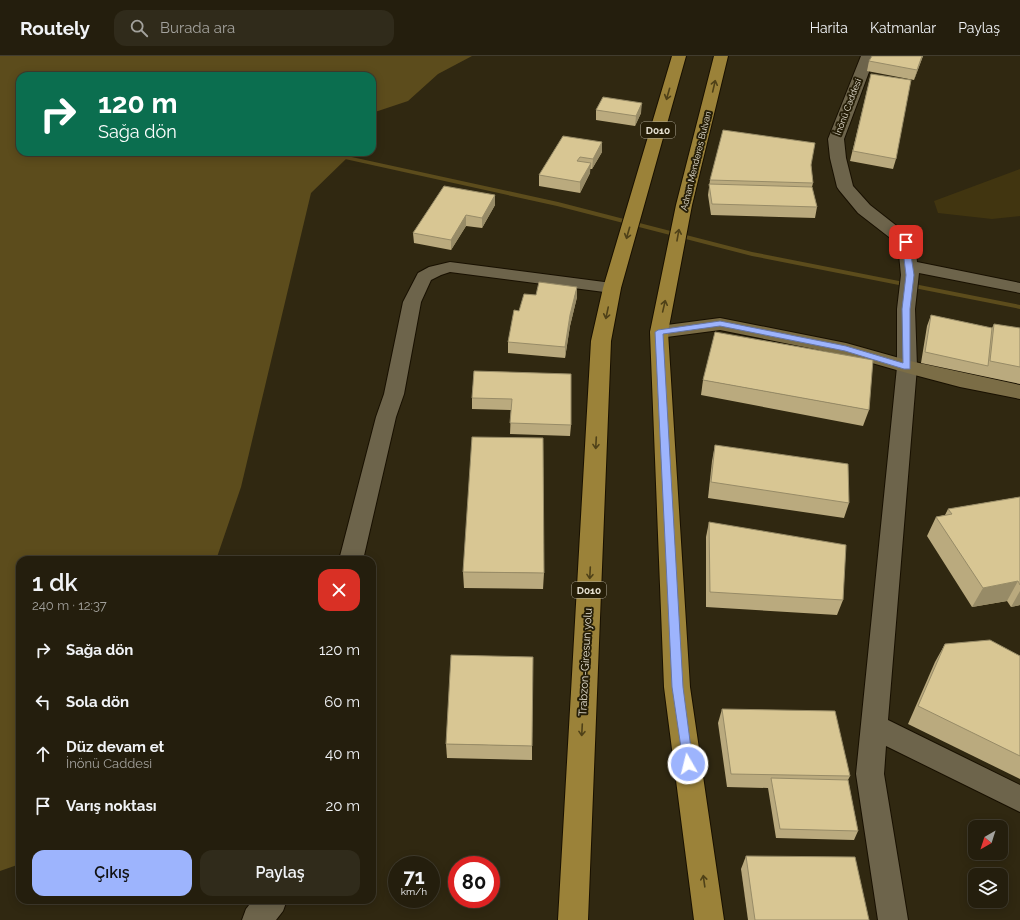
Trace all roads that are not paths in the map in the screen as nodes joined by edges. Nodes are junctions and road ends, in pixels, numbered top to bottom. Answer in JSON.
{"nodes":[{"id":1,"x":679,"y":56,"type":"edge"},
{"id":2,"x":721,"y":56,"type":"edge"},
{"id":3,"x":868,"y":56,"type":"edge"},
{"id":4,"x":909,"y":271,"type":"junction"},
{"id":5,"x":612,"y":288,"type":"junction"},
{"id":6,"x":1020,"y":288,"type":"edge"},
{"id":7,"x":658,"y":332,"type":"junction"},
{"id":8,"x":907,"y":367,"type":"junction"},
{"id":9,"x":1020,"y":392,"type":"edge"},
{"id":10,"x":352,"y":556,"type":"edge"},
{"id":11,"x":875,"y":727,"type":"junction"},
{"id":12,"x":1020,"y":799,"type":"edge"},
{"id":13,"x":269,"y":904,"type":"edge"},
{"id":14,"x":257,"y":920,"type":"edge"},
{"id":15,"x":573,"y":920,"type":"edge"},
{"id":16,"x":709,"y":920,"type":"edge"},
{"id":17,"x":893,"y":920,"type":"edge"}],
"edges":[{"from":1,"to":5,"type":"highway","name":"Trabzon-Giresun yolu","number":"D010","one_way":true},
{"from":7,"to":2,"type":"highway","name":"Adnan Menderes Bulvarı","one_way":true},
{"from":3,"to":4,"type":"street","name":"İnönü Caddesi"},
{"from":4,"to":6,"type":"street"},
{"from":4,"to":8,"type":"street","name":"İnönü Caddesi"},
{"from":5,"to":10,"type":"street"},
{"from":5,"to":15,"type":"highway","name":"Trabzon-Giresun yolu","number":"D010","one_way":true},
{"from":7,"to":8,"type":"street"},
{"from":16,"to":7,"type":"highway","one_way":true},
{"from":8,"to":9,"type":"street"},
{"from":8,"to":11,"type":"street","name":"İnönü Caddesi"},
{"from":11,"to":12,"type":"street"},
{"from":11,"to":17,"type":"street","name":"İnönü Caddesi"},
{"from":13,"to":14,"type":"street"}]}
